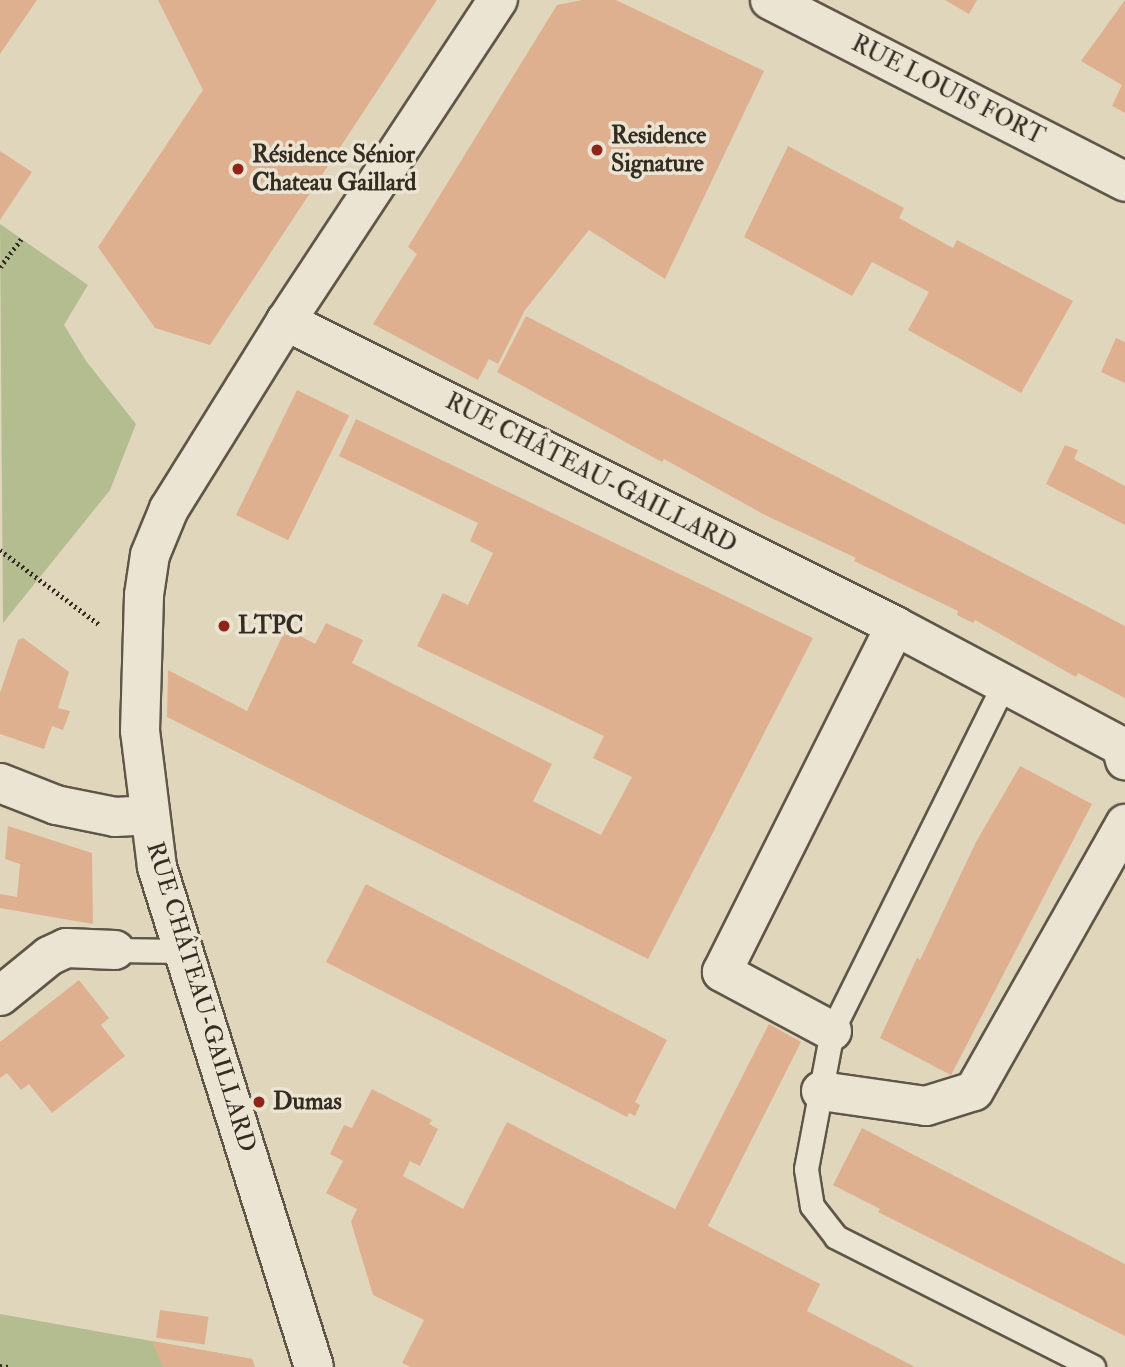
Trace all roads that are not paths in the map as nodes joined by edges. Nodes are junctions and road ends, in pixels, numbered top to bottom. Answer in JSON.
{"nodes":[{"id":1,"x":498,"y":0,"type":"edge"},
{"id":2,"x":770,"y":0,"type":"edge"},
{"id":3,"x":1125,"y":182,"type":"edge"},
{"id":4,"x":286,"y":321,"type":"junction"},
{"id":5,"x":895,"y":626,"type":"junction"},
{"id":6,"x":1004,"y":684,"type":"junction"},
{"id":7,"x":1125,"y":760,"type":"edge"},
{"id":8,"x":0,"y":783,"type":"edge"},
{"id":9,"x":148,"y":815,"type":"junction"},
{"id":10,"x":1125,"y":824,"type":"edge"},
{"id":11,"x":115,"y":950,"type":"joint"},
{"id":12,"x":182,"y":951,"type":"junction"},
{"id":13,"x":0,"y":996,"type":"edge"},
{"id":14,"x":832,"y":1031,"type":"junction"},
{"id":15,"x":821,"y":1091,"type":"junction"},
{"id":16,"x":314,"y":1367,"type":"edge"},
{"id":17,"x":1093,"y":1367,"type":"edge"}],
"edges":[{"from":1,"to":4,"type":"street","name":"RUE CHÂTEAU-GAILLARD"},
{"from":2,"to":3,"type":"street","name":"RUE LOUIS FORT"},
{"from":4,"to":5,"type":"street","name":"RUE CHÂTEAU-GAILLARD"},
{"from":4,"to":9,"type":"street","name":"RUE CHÂTEAU-GAILLARD"},
{"from":5,"to":6,"type":"street","name":"RUE CHÂTEAU-GAILLARD"},
{"from":5,"to":14,"type":"street"},
{"from":6,"to":7,"type":"street","name":"RUE CHÂTEAU-GAILLARD"},
{"from":6,"to":14,"type":"lane"},
{"from":8,"to":9,"type":"street"},
{"from":9,"to":12,"type":"street","name":"RUE CHÂTEAU-GAILLARD"},
{"from":10,"to":15,"type":"street"},
{"from":11,"to":12,"type":"lane"},
{"from":11,"to":13,"type":"street"},
{"from":12,"to":16,"type":"street","name":"RUE CHÂTEAU-GAILLARD"},
{"from":14,"to":15,"type":"lane"},
{"from":15,"to":17,"type":"lane"}]}
